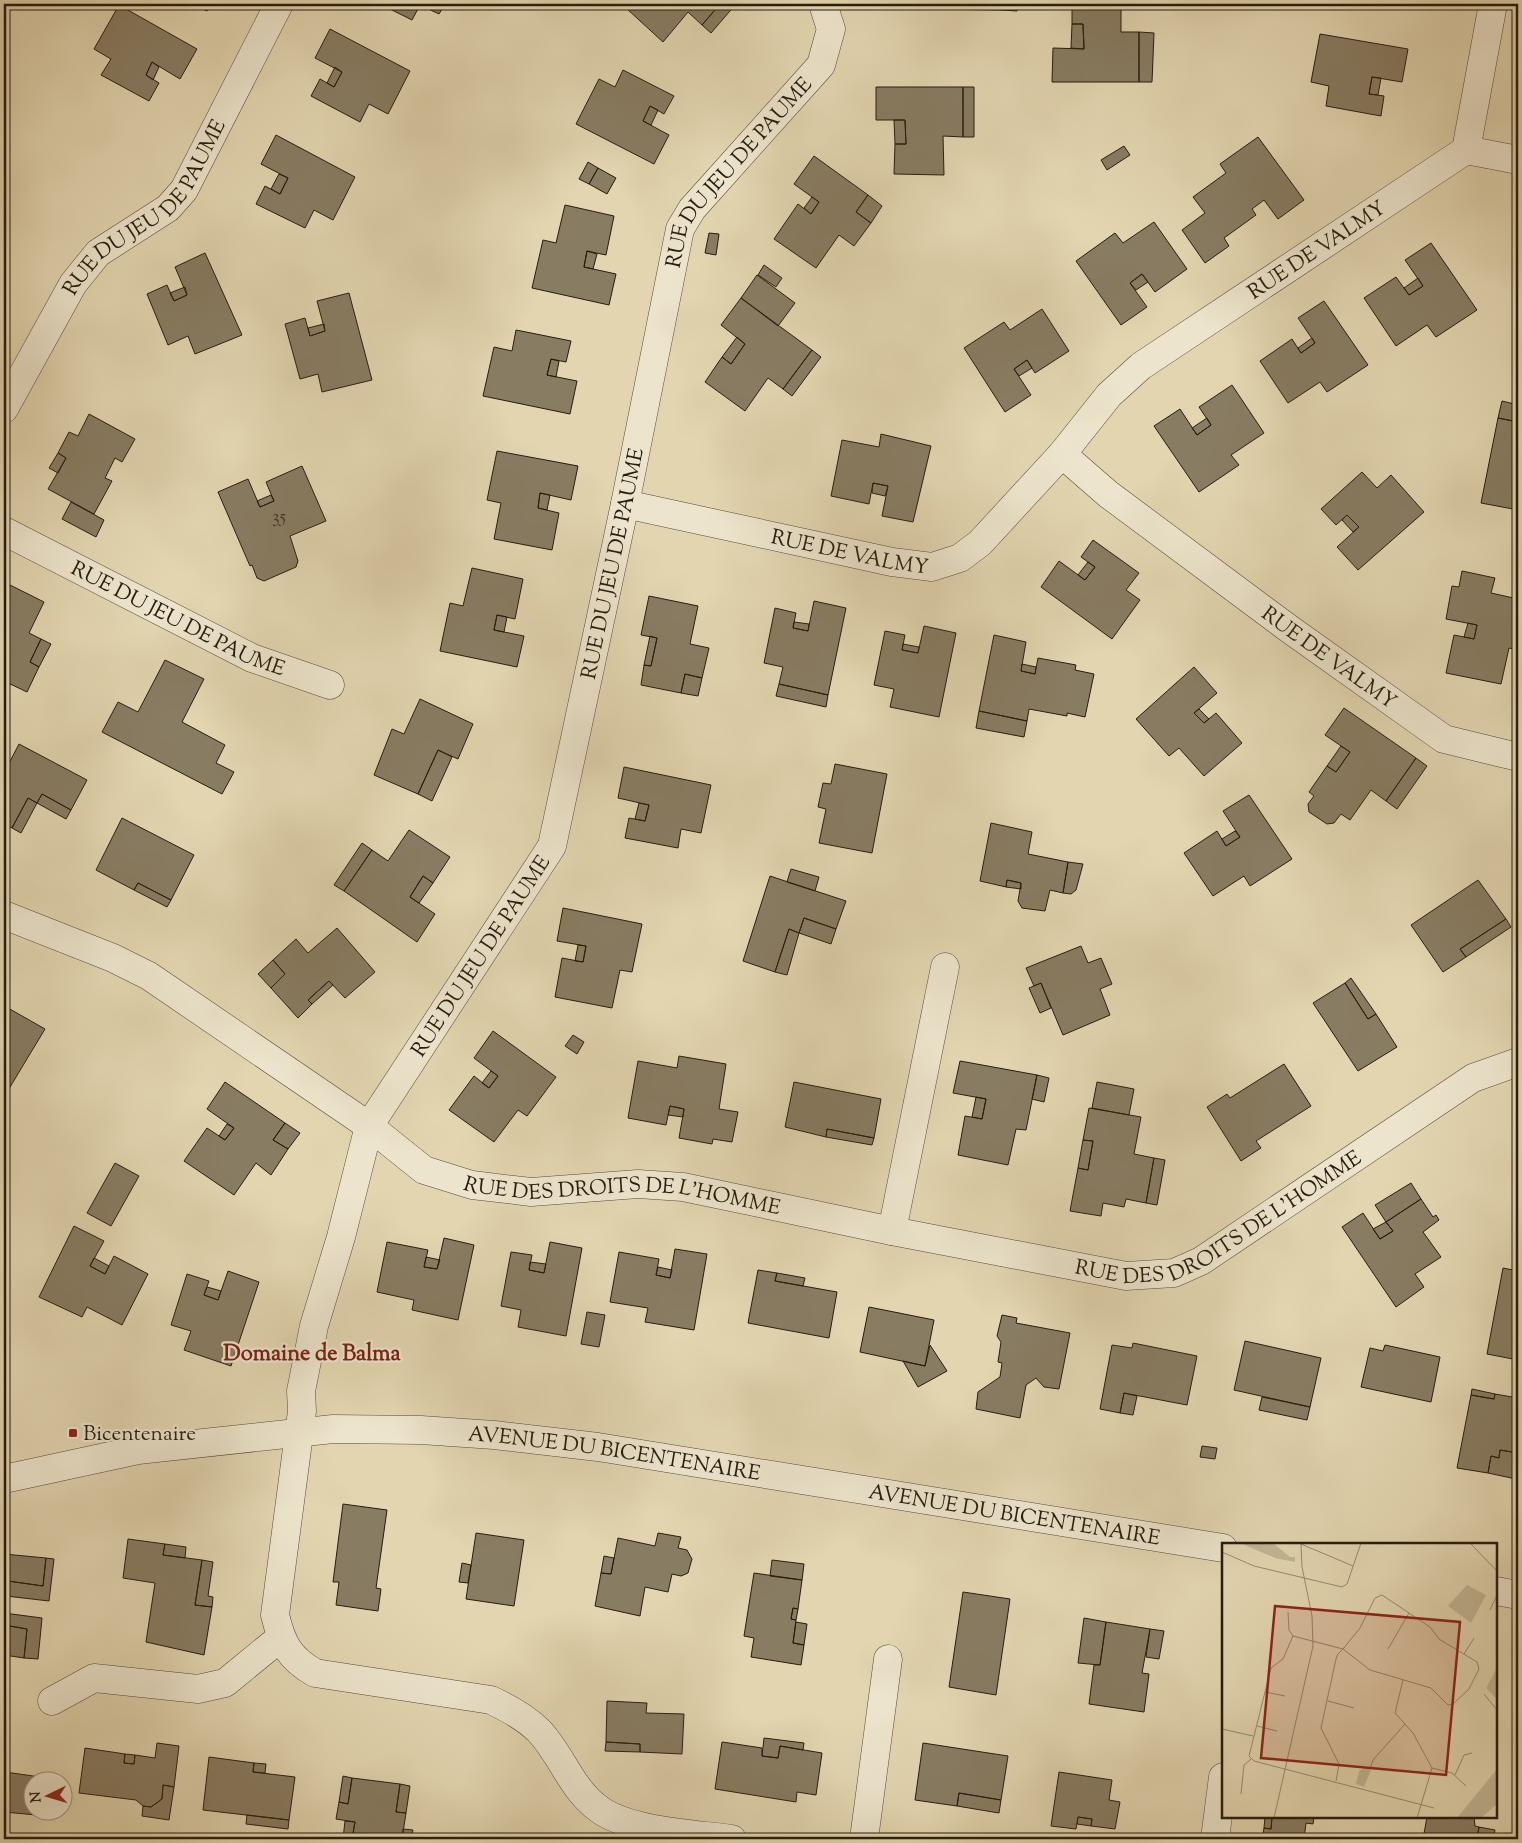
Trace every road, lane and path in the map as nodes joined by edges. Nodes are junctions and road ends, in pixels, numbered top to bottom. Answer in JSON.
{"nodes":[{"id":1,"x":279,"y":4,"type":"edge"},
{"id":2,"x":823,"y":4,"type":"edge"},
{"id":3,"x":1493,"y":4,"type":"edge"},
{"id":4,"x":1466,"y":150,"type":"junction"},
{"id":5,"x":1518,"y":160,"type":"edge"},
{"id":6,"x":4,"y":409,"type":"edge"},
{"id":7,"x":1062,"y":454,"type":"junction"},
{"id":8,"x":625,"y":504,"type":"junction"},
{"id":9,"x":4,"y":531,"type":"edge"},
{"id":10,"x":330,"y":685,"type":"dead end"},
{"id":11,"x":1518,"y":757,"type":"edge"},
{"id":12,"x":4,"y":915,"type":"edge"},
{"id":13,"x":945,"y":967,"type":"dead end"},
{"id":14,"x":1518,"y":1062,"type":"edge"},
{"id":15,"x":369,"y":1126,"type":"junction"},
{"id":16,"x":892,"y":1231,"type":"junction"},
{"id":17,"x":299,"y":1432,"type":"junction"},
{"id":18,"x":4,"y":1479,"type":"edge"},
{"id":19,"x":1222,"y":1548,"type":"edge"},
{"id":20,"x":1497,"y":1591,"type":"edge"},
{"id":21,"x":1518,"y":1595,"type":"edge"},
{"id":22,"x":280,"y":1638,"type":"junction"},
{"id":23,"x":888,"y":1659,"type":"dead end"},
{"id":24,"x":52,"y":1701,"type":"dead end"},
{"id":25,"x":1222,"y":1785,"type":"edge"},
{"id":26,"x":732,"y":1839,"type":"edge"},
{"id":27,"x":864,"y":1839,"type":"edge"},
{"id":28,"x":1215,"y":1839,"type":"edge"}],
"edges":[{"from":1,"to":6,"type":"street","name":"RUE DU JEU DE PAUME"},
{"from":2,"to":8,"type":"street","name":"RUE DU JEU DE PAUME"},
{"from":3,"to":4,"type":"street"},
{"from":4,"to":5,"type":"street"},
{"from":4,"to":7,"type":"street","name":"RUE DE VALMY"},
{"from":7,"to":8,"type":"street","name":"RUE DE VALMY"},
{"from":7,"to":11,"type":"street","name":"RUE DE VALMY"},
{"from":8,"to":15,"type":"street","name":"RUE DU JEU DE PAUME"},
{"from":9,"to":10,"type":"street","name":"RUE DU JEU DE PAUME"},
{"from":12,"to":15,"type":"street"},
{"from":13,"to":16,"type":"street"},
{"from":14,"to":16,"type":"street","name":"RUE DES DROITS DE L'HOMME"},
{"from":15,"to":16,"type":"street","name":"RUE DES DROITS DE L'HOMME"},
{"from":15,"to":17,"type":"street","name":"RUE DU JEU DE PAUME"},
{"from":17,"to":18,"type":"street","name":"AVENUE DU BICENTENAIRE"},
{"from":17,"to":19,"type":"street","name":"AVENUE DU BICENTENAIRE"},
{"from":17,"to":22,"type":"street","name":"RUE DU JEU DE PAUME"},
{"from":20,"to":21,"type":"street"},
{"from":22,"to":24,"type":"street"},
{"from":22,"to":26,"type":"street"},
{"from":23,"to":27,"type":"street"},
{"from":25,"to":28,"type":"street"}]}
